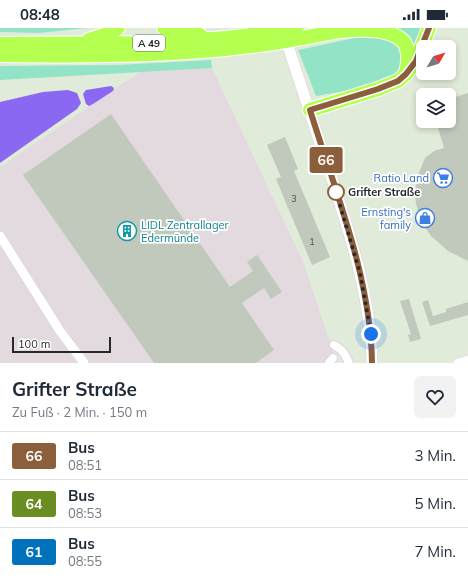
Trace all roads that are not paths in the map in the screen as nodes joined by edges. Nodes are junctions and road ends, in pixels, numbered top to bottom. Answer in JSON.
{"nodes":[{"id":1,"x":118,"y":28,"type":"edge"},
{"id":2,"x":164,"y":28,"type":"edge"},
{"id":3,"x":282,"y":28,"type":"edge"},
{"id":4,"x":429,"y":28,"type":"edge"},
{"id":5,"x":346,"y":30,"type":"edge"},
{"id":6,"x":299,"y":33,"type":"edge"},
{"id":7,"x":226,"y":38,"type":"junction"},
{"id":8,"x":270,"y":38,"type":"junction"},
{"id":9,"x":0,"y":44,"type":"edge"},
{"id":10,"x":70,"y":44,"type":"junction"},
{"id":11,"x":0,"y":56,"type":"edge"},
{"id":12,"x":406,"y":74,"type":"junction"},
{"id":13,"x":310,"y":110,"type":"junction"},
{"id":14,"x":0,"y":236,"type":"edge"},
{"id":15,"x":334,"y":345,"type":"dead end"},
{"id":16,"x":468,"y":360,"type":"edge"},
{"id":17,"x":84,"y":363,"type":"edge"},
{"id":18,"x":349,"y":363,"type":"edge"},
{"id":19,"x":372,"y":363,"type":"edge"},
{"id":20,"x":458,"y":363,"type":"edge"}],
"edges":[{"from":1,"to":10,"type":"highway"},
{"from":2,"to":7,"type":"highway"},
{"from":3,"to":13,"type":"main road"},
{"from":4,"to":12,"type":"highway"},
{"from":5,"to":6,"type":"highway","number":"A 49"},
{"from":5,"to":12,"type":"highway"},
{"from":6,"to":8,"type":"highway","number":"A 49","bridge":true},
{"from":7,"to":8,"type":"highway","number":"A 49"},
{"from":7,"to":10,"type":"highway","number":"A 49"},
{"from":8,"to":11,"type":"highway","number":"A 49"},
{"from":9,"to":10,"type":"highway","number":"A 49"},
{"from":12,"to":13,"type":"highway"},
{"from":13,"to":19,"type":"main road"},
{"from":14,"to":17,"type":"street"},
{"from":15,"to":18,"type":"street"},
{"from":16,"to":20,"type":"street"}]}
